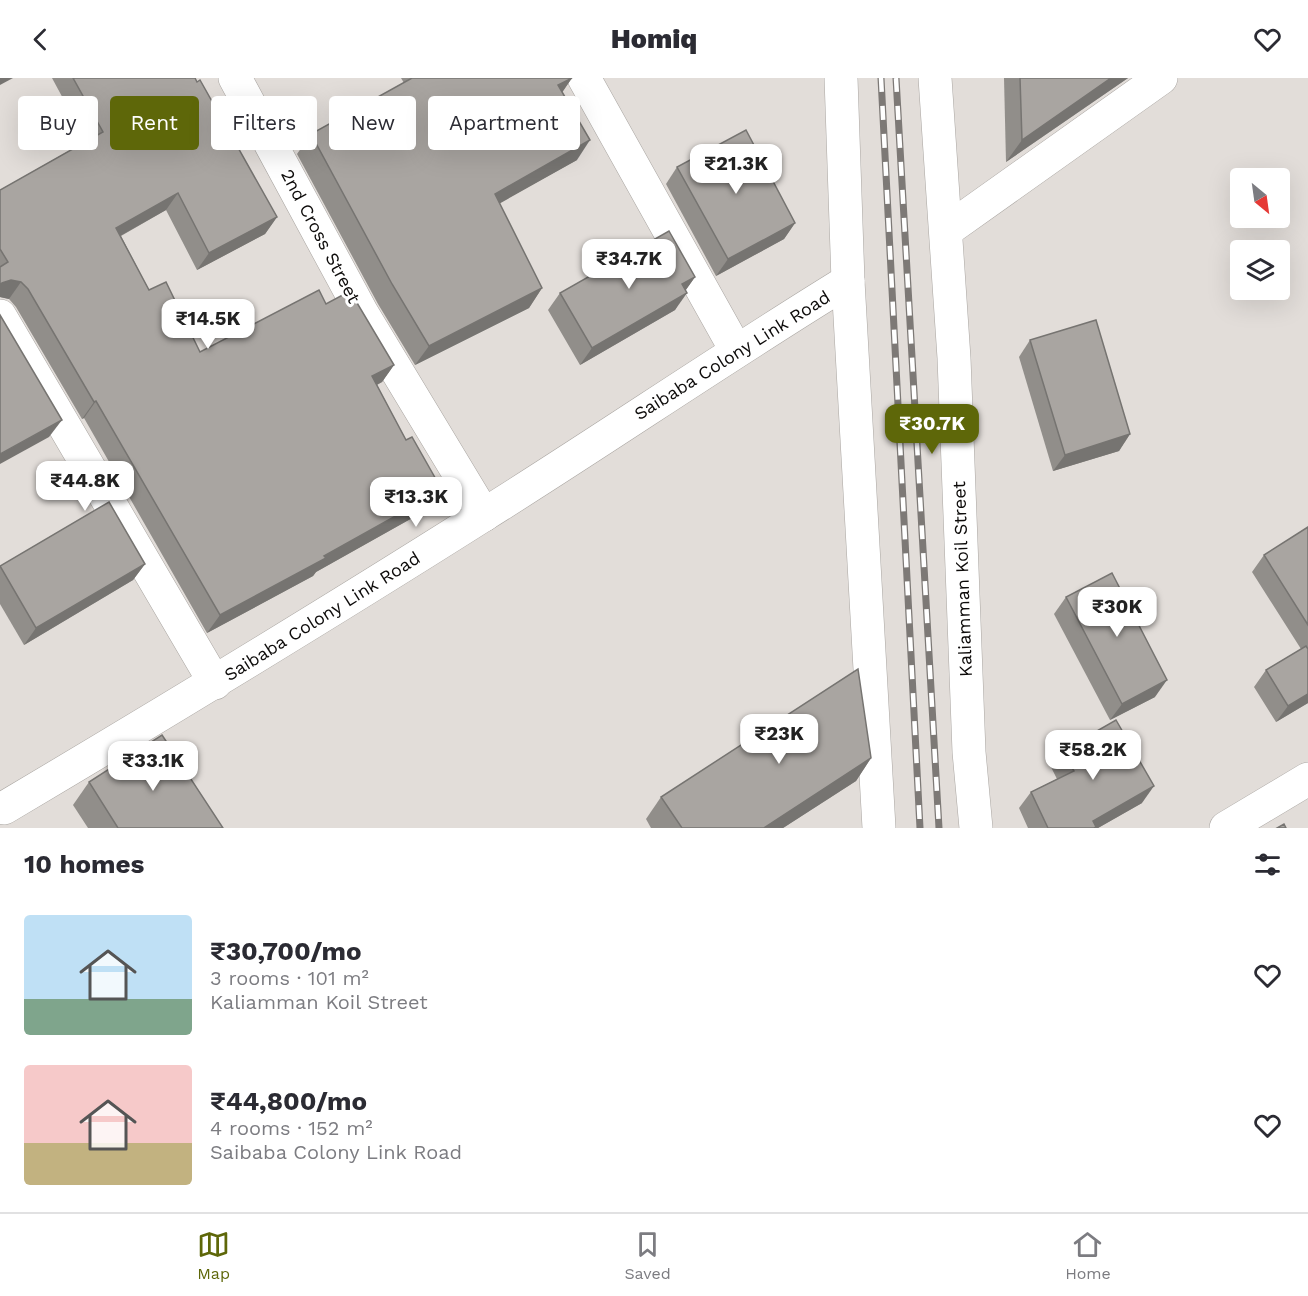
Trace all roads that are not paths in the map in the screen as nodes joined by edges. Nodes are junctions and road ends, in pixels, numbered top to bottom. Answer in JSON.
{"nodes":[{"id":1,"x":235,"y":78,"type":"edge"},
{"id":2,"x":584,"y":78,"type":"edge"},
{"id":3,"x":841,"y":78,"type":"edge"},
{"id":4,"x":935,"y":78,"type":"edge"},
{"id":5,"x":1161,"y":78,"type":"edge"},
{"id":6,"x":947,"y":230,"type":"junction"},
{"id":7,"x":848,"y":281,"type":"junction"},
{"id":8,"x":0,"y":316,"type":"edge"},
{"id":9,"x":736,"y":350,"type":"junction"},
{"id":10,"x":484,"y":515,"type":"junction"},
{"id":11,"x":215,"y":683,"type":"junction"},
{"id":12,"x":1308,"y":779,"type":"edge"},
{"id":13,"x":7,"y":813,"type":"edge"},
{"id":14,"x":879,"y":828,"type":"edge"},
{"id":15,"x":976,"y":828,"type":"edge"},
{"id":16,"x":1226,"y":828,"type":"edge"}],
"edges":[{"from":1,"to":10,"type":"street","name":"2nd Cross Street"},
{"from":2,"to":9,"type":"street"},
{"from":3,"to":7,"type":"street"},
{"from":4,"to":6,"type":"street","name":"Kaliamman Koil Street"},
{"from":5,"to":6,"type":"street"},
{"from":6,"to":15,"type":"street","name":"Kaliamman Koil Street"},
{"from":7,"to":9,"type":"street","name":"Saibaba Colony Link Road"},
{"from":7,"to":14,"type":"street"},
{"from":8,"to":11,"type":"street"},
{"from":9,"to":10,"type":"street","name":"Saibaba Colony Link Road"},
{"from":10,"to":11,"type":"street","name":"Saibaba Colony Link Road"},
{"from":11,"to":13,"type":"street","name":"Saibaba Colony Link Road"},
{"from":12,"to":16,"type":"street"}]}
